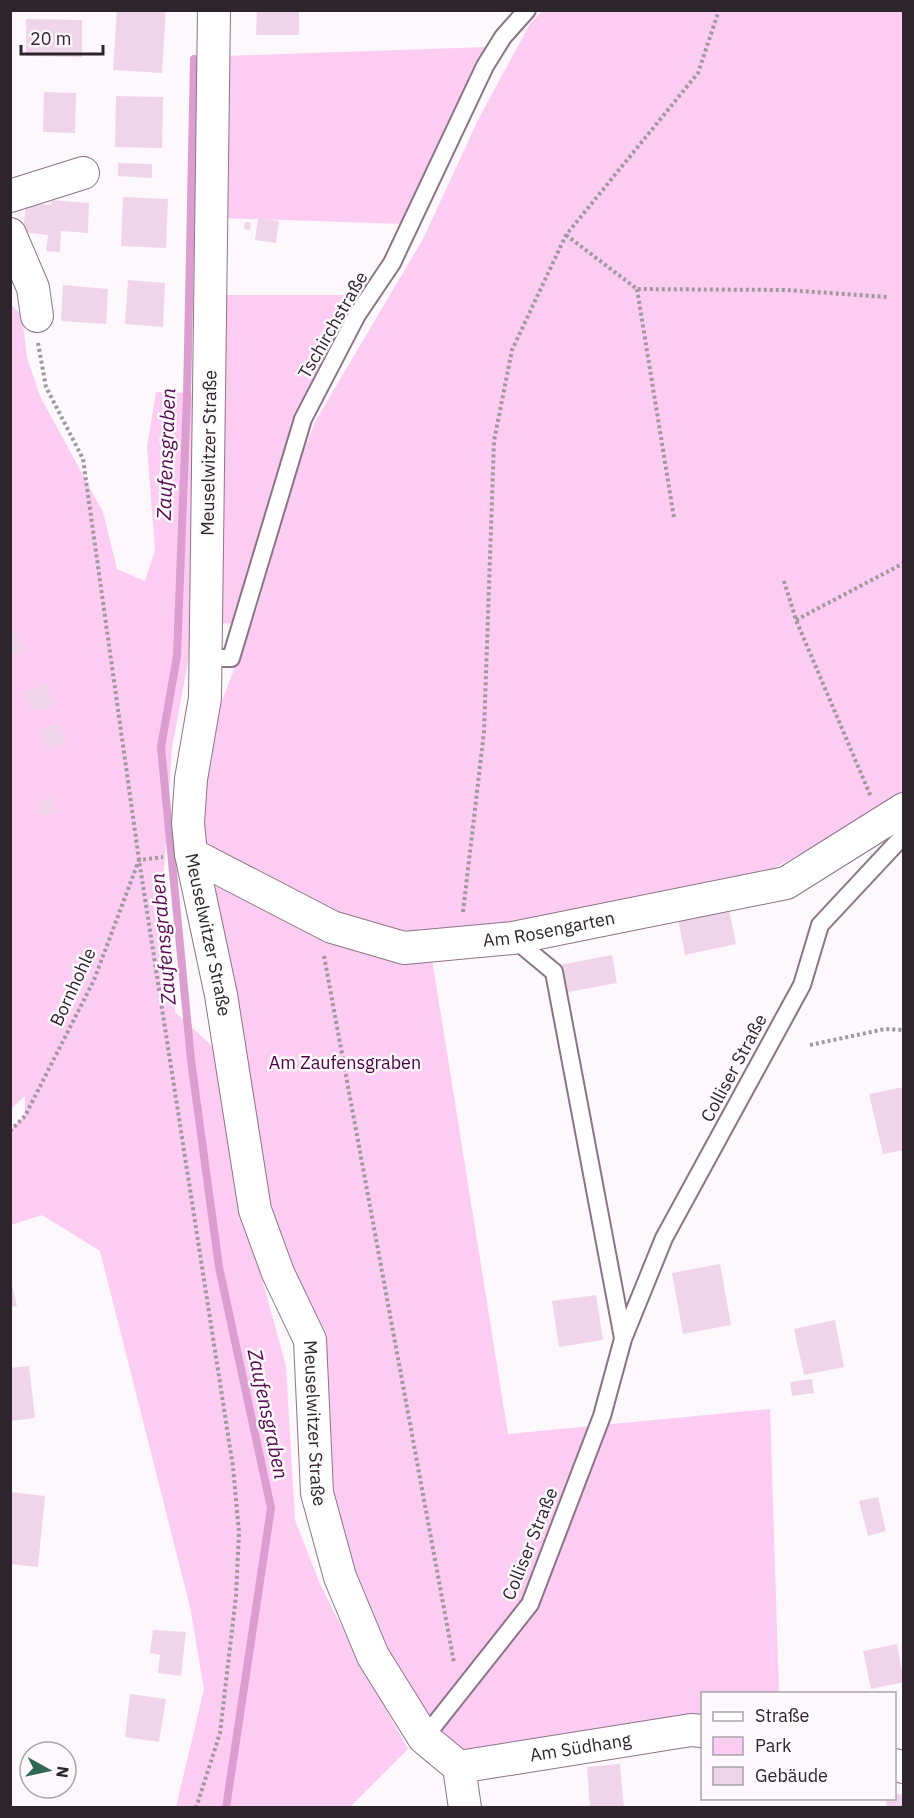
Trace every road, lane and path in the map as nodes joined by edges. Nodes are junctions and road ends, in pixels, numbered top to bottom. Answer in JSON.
{"nodes":[{"id":1,"x":214,"y":10,"type":"edge"},
{"id":2,"x":527,"y":10,"type":"edge"},
{"id":3,"x":719,"y":10,"type":"edge"},
{"id":4,"x":82,"y":173,"type":"dead end"},
{"id":5,"x":10,"y":196,"type":"edge"},
{"id":6,"x":10,"y":234,"type":"edge"},
{"id":7,"x":566,"y":235,"type":"junction"},
{"id":8,"x":637,"y":289,"type":"junction"},
{"id":9,"x":886,"y":297,"type":"dead end"},
{"id":10,"x":37,"y":316,"type":"joint"},
{"id":11,"x":674,"y":518,"type":"dead end"},
{"id":12,"x":903,"y":563,"type":"edge"},
{"id":13,"x":784,"y":581,"type":"dead end"},
{"id":14,"x":796,"y":620,"type":"junction"},
{"id":15,"x":206,"y":658,"type":"junction"},
{"id":16,"x":900,"y":820,"type":"edge"},
{"id":17,"x":191,"y":854,"type":"junction"},
{"id":18,"x":153,"y":858,"type":"dead end"},
{"id":19,"x":139,"y":860,"type":"junction"},
{"id":20,"x":317,"y":920,"type":"junction"},
{"id":21,"x":513,"y":938,"type":"junction"},
{"id":22,"x":459,"y":943,"type":"junction"},
{"id":23,"x":903,"y":1030,"type":"edge"},
{"id":24,"x":810,"y":1045,"type":"dead end"},
{"id":25,"x":10,"y":1131,"type":"edge"},
{"id":26,"x":623,"y":1339,"type":"junction"},
{"id":27,"x":460,"y":1693,"type":"junction"},
{"id":28,"x":701,"y":1731,"type":"edge"},
{"id":29,"x":424,"y":1738,"type":"junction"},
{"id":30,"x":459,"y":1767,"type":"junction"},
{"id":31,"x":196,"y":1808,"type":"edge"},
{"id":32,"x":465,"y":1808,"type":"edge"}],
"edges":[{"from":1,"to":15,"type":"street","name":"Meuselwitzer Straße"},
{"from":2,"to":15,"type":"lane","name":"Tschirchstraße"},
{"from":3,"to":7,"type":"path"},
{"from":4,"to":5,"type":"street"},
{"from":6,"to":10,"type":"street"},
{"from":7,"to":8,"type":"path"},
{"from":7,"to":22,"type":"path"},
{"from":8,"to":9,"type":"path"},
{"from":8,"to":11,"type":"path"},
{"from":10,"to":19,"type":"path"},
{"from":12,"to":14,"type":"path"},
{"from":13,"to":14,"type":"path"},
{"from":14,"to":16,"type":"path"},
{"from":15,"to":17,"type":"street","name":"Meuselwitzer Straße"},
{"from":16,"to":21,"type":"street","name":"Am Rosengarten"},
{"from":16,"to":26,"type":"lane","name":"Colliser Straße"},
{"from":17,"to":20,"type":"street","name":"Am Rosengarten"},
{"from":17,"to":29,"type":"street","name":"Meuselwitzer Straße"},
{"from":18,"to":19,"type":"path"},
{"from":19,"to":25,"type":"path","name":"Bornhohle"},
{"from":19,"to":31,"type":"path"},
{"from":20,"to":22,"type":"street","name":"Am Rosengarten"},
{"from":20,"to":27,"type":"path"},
{"from":21,"to":22,"type":"street","name":"Am Rosengarten"},
{"from":21,"to":26,"type":"lane","name":"Colliser Straße"},
{"from":23,"to":24,"type":"path"},
{"from":26,"to":27,"type":"lane","name":"Colliser Straße"},
{"from":27,"to":29,"type":"lane","name":"Colliser Straße"},
{"from":28,"to":30,"type":"street","name":"Am Südhang"},
{"from":29,"to":30,"type":"street","name":"Meuselwitzer Straße"},
{"from":30,"to":32,"type":"street"}]}
